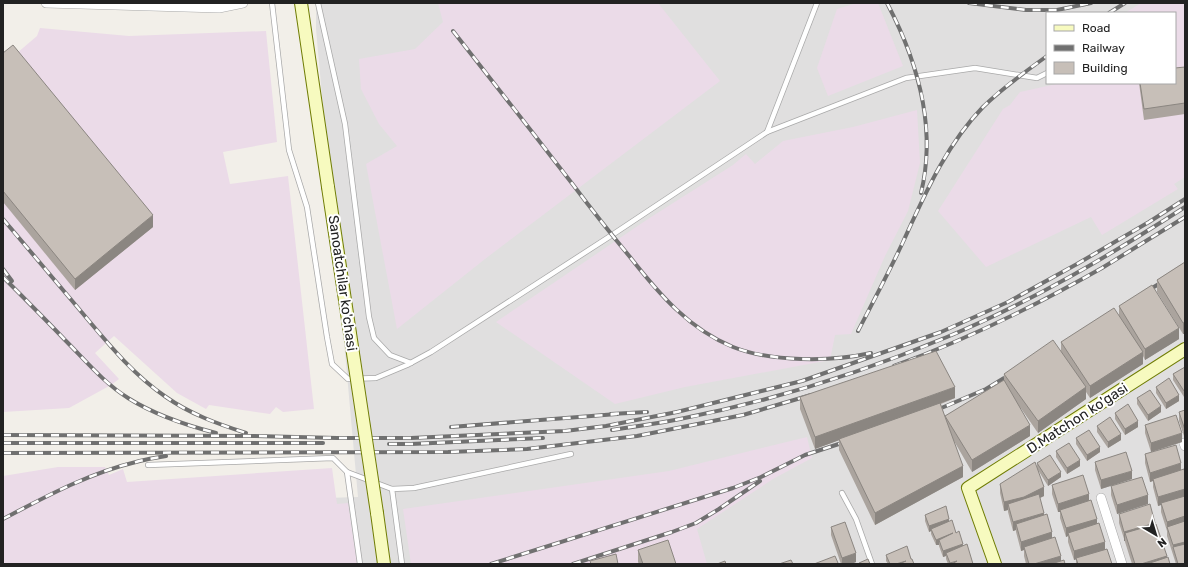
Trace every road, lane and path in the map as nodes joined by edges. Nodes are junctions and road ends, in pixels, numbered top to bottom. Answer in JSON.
{"nodes":[{"id":1,"x":46,"y":3,"type":"edge"},
{"id":2,"x":243,"y":3,"type":"edge"},
{"id":3,"x":272,"y":3,"type":"edge"},
{"id":4,"x":301,"y":3,"type":"edge"},
{"id":5,"x":318,"y":3,"type":"edge"},
{"id":6,"x":817,"y":3,"type":"edge"},
{"id":7,"x":1046,"y":74,"type":"edge"},
{"id":8,"x":766,"y":132,"type":"junction"},
{"id":9,"x":1185,"y":349,"type":"edge"},
{"id":10,"x":411,"y":363,"type":"junction"},
{"id":11,"x":571,"y":454,"type":"dead end"},
{"id":12,"x":148,"y":465,"type":"dead end"},
{"id":13,"x":347,"y":472,"type":"junction"},
{"id":14,"x":392,"y":489,"type":"junction"},
{"id":15,"x":842,"y":493,"type":"dead end"},
{"id":16,"x":1101,"y":498,"type":"dead end"},
{"id":17,"x":360,"y":564,"type":"edge"},
{"id":18,"x":384,"y":564,"type":"edge"},
{"id":19,"x":402,"y":564,"type":"edge"},
{"id":20,"x":872,"y":564,"type":"edge"},
{"id":21,"x":995,"y":564,"type":"edge"},
{"id":22,"x":1122,"y":564,"type":"edge"}],
"edges":[{"from":1,"to":2,"type":"street"},
{"from":3,"to":10,"type":"lane"},
{"from":4,"to":18,"type":"main road","name":"Sanoatchilar ko'chasi","bridge":true},
{"from":5,"to":10,"type":"lane"},
{"from":6,"to":8,"type":"lane"},
{"from":7,"to":8,"type":"lane"},
{"from":8,"to":10,"type":"lane"},
{"from":9,"to":21,"type":"main road","name":"D.Matchon ko'gasi"},
{"from":11,"to":14,"type":"lane"},
{"from":12,"to":13,"type":"lane"},
{"from":13,"to":14,"type":"lane"},
{"from":13,"to":17,"type":"lane"},
{"from":14,"to":19,"type":"lane"},
{"from":15,"to":20,"type":"lane"},
{"from":16,"to":22,"type":"street"}]}
